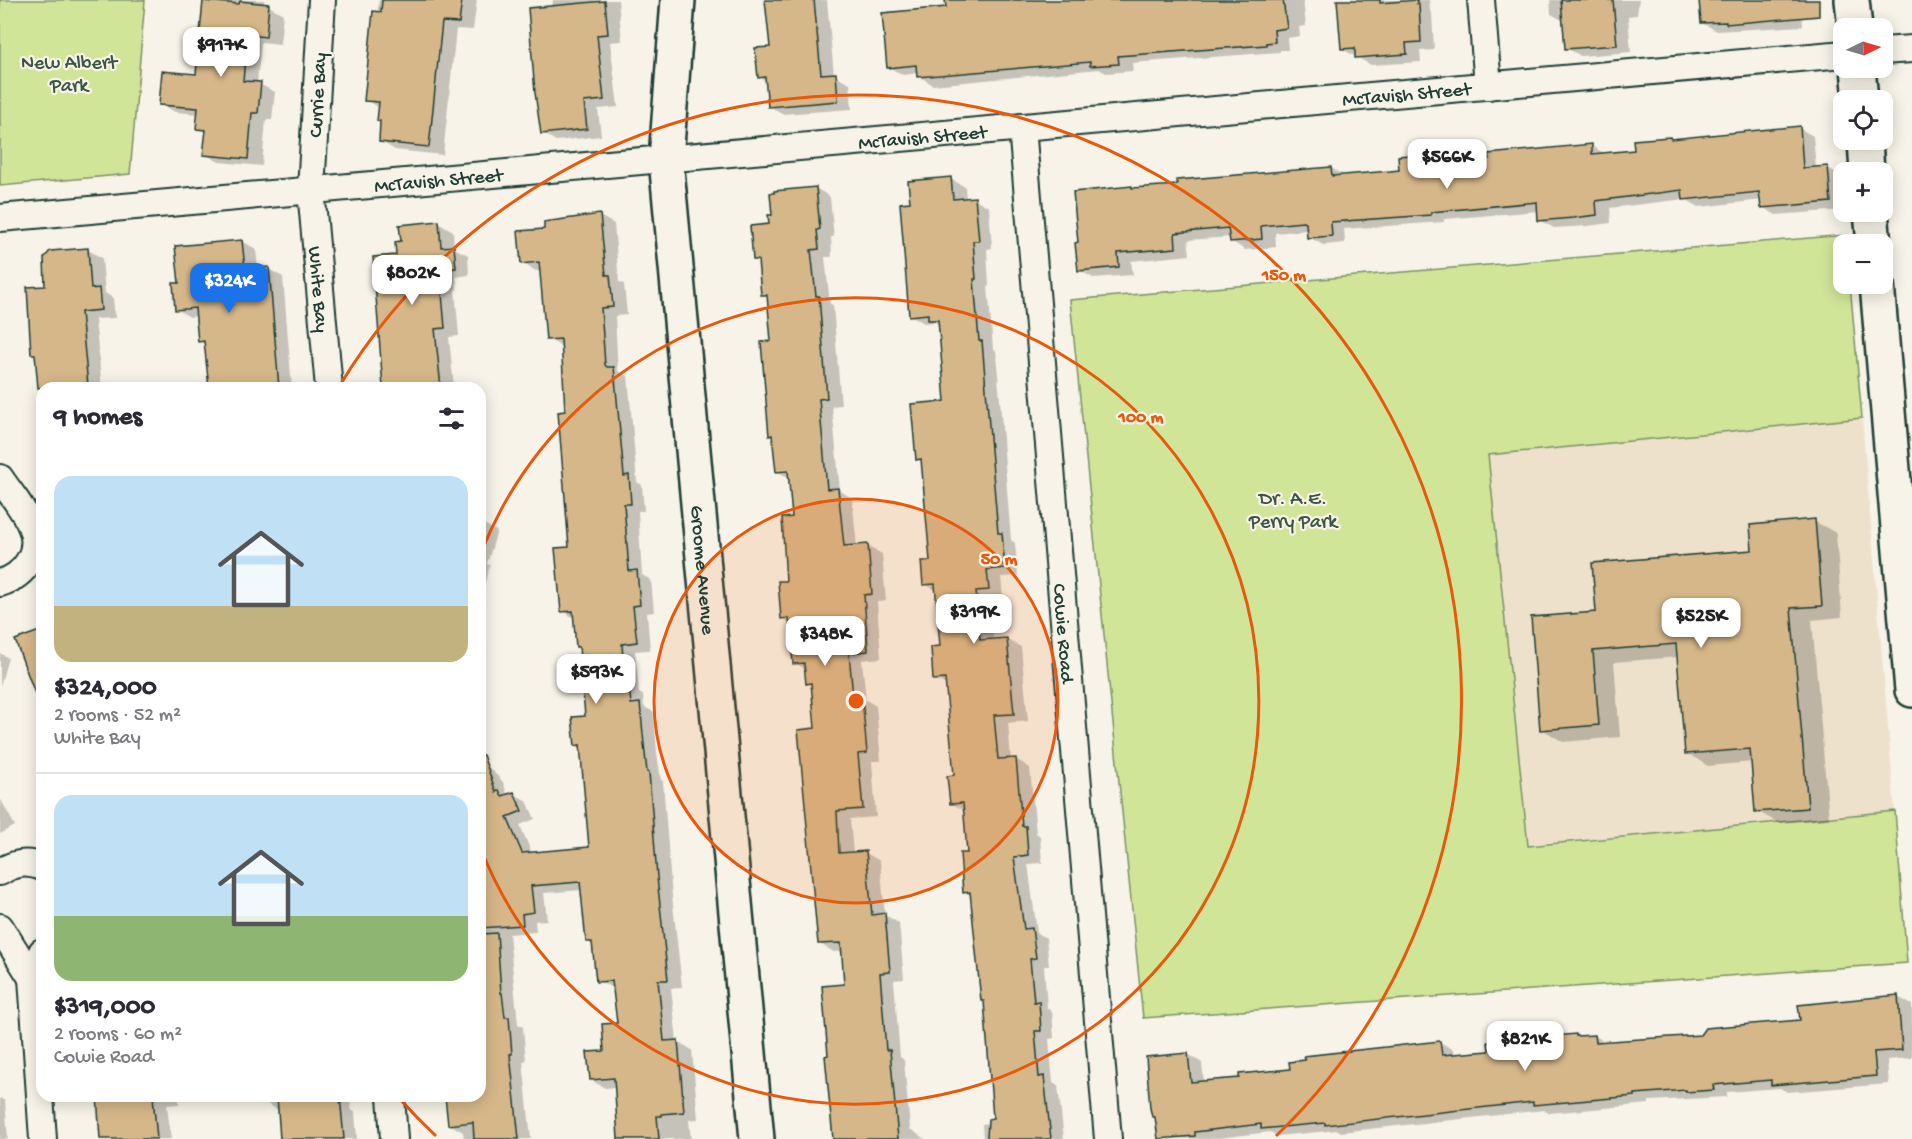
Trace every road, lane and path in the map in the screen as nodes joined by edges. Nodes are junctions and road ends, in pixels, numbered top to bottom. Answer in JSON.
{"nodes":[{"id":1,"x":322,"y":0,"type":"edge"},
{"id":2,"x":678,"y":0,"type":"edge"},
{"id":3,"x":1481,"y":0,"type":"edge"},
{"id":4,"x":1852,"y":0,"type":"edge"},
{"id":5,"x":1854,"y":18,"type":"edge"},
{"id":6,"x":1912,"y":49,"type":"edge"},
{"id":7,"x":1893,"y":50,"type":"edge"},
{"id":8,"x":1833,"y":55,"type":"edge"},
{"id":9,"x":1488,"y":86,"type":"junction"},
{"id":10,"x":1022,"y":127,"type":"junction"},
{"id":11,"x":666,"y":159,"type":"junction"},
{"id":12,"x":311,"y":190,"type":"junction"},
{"id":13,"x":0,"y":218,"type":"edge"},
{"id":14,"x":1878,"y":294,"type":"edge"},
{"id":15,"x":329,"y":382,"type":"edge"},
{"id":16,"x":0,"y":478,"type":"edge"},
{"id":17,"x":0,"y":583,"type":"edge"},
{"id":18,"x":1912,"y":690,"type":"edge"},
{"id":19,"x":36,"y":865,"type":"edge"},
{"id":20,"x":0,"y":873,"type":"edge"},
{"id":21,"x":0,"y":927,"type":"edge"},
{"id":22,"x":36,"y":968,"type":"edge"},
{"id":23,"x":32,"y":978,"type":"junction"},
{"id":24,"x":36,"y":1032,"type":"edge"},
{"id":25,"x":41,"y":1102,"type":"edge"},
{"id":26,"x":391,"y":1102,"type":"edge"},
{"id":27,"x":44,"y":1139,"type":"edge"},
{"id":28,"x":394,"y":1139,"type":"edge"},
{"id":29,"x":757,"y":1139,"type":"edge"},
{"id":30,"x":1108,"y":1139,"type":"edge"}],
"edges":[{"from":1,"to":12,"type":"street","name":"Currie Bay"},
{"from":2,"to":11,"type":"street","name":"Groome Avenue"},
{"from":3,"to":9,"type":"street"},
{"from":4,"to":5,"type":"street"},
{"from":6,"to":7,"type":"street"},
{"from":8,"to":9,"type":"street","name":"McTavish Street"},
{"from":9,"to":10,"type":"street","name":"McTavish Street"},
{"from":10,"to":11,"type":"street","name":"McTavish Street"},
{"from":10,"to":30,"type":"street","name":"Cowie Road"},
{"from":11,"to":12,"type":"street","name":"McTavish Street"},
{"from":11,"to":29,"type":"street","name":"Groome Avenue"},
{"from":12,"to":13,"type":"street","name":"McTavish Street"},
{"from":12,"to":15,"type":"street","name":"White Bay"},
{"from":14,"to":18,"type":"street"},
{"from":16,"to":17,"type":"street"},
{"from":19,"to":20,"type":"street"},
{"from":21,"to":23,"type":"street"},
{"from":22,"to":23,"type":"street"},
{"from":23,"to":24,"type":"street"},
{"from":25,"to":27,"type":"street"},
{"from":26,"to":28,"type":"street"}]}
